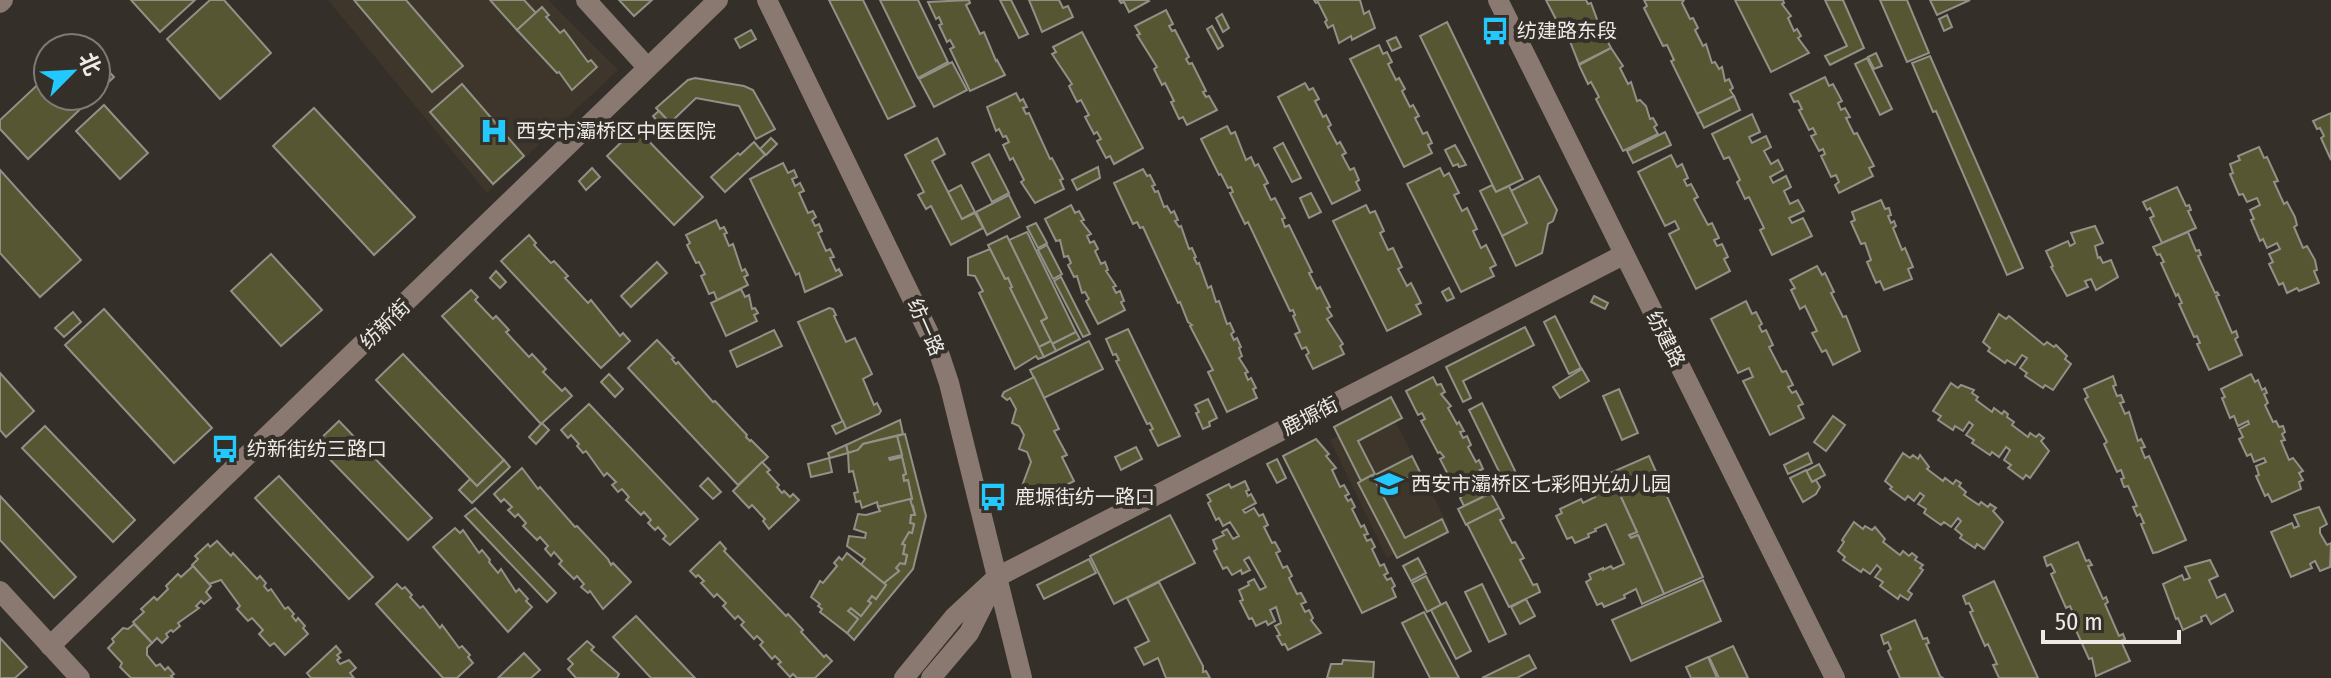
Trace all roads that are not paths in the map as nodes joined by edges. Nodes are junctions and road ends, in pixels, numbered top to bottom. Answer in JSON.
{"nodes":[{"id":1,"x":586,"y":0,"type":"edge"},
{"id":2,"x":718,"y":0,"type":"edge"},
{"id":3,"x":767,"y":0,"type":"edge"},
{"id":4,"x":1498,"y":0,"type":"edge"},
{"id":5,"x":647,"y":67,"type":"junction"},
{"id":6,"x":1623,"y":255,"type":"junction"},
{"id":7,"x":997,"y":577,"type":"junction"},
{"id":8,"x":0,"y":591,"type":"edge"},
{"id":9,"x":50,"y":646,"type":"junction"},
{"id":10,"x":80,"y":678,"type":"edge"},
{"id":11,"x":904,"y":678,"type":"edge"},
{"id":12,"x":931,"y":678,"type":"edge"},
{"id":13,"x":1022,"y":678,"type":"edge"},
{"id":14,"x":1835,"y":678,"type":"edge"}],
"edges":[{"from":1,"to":5,"type":"street"},
{"from":2,"to":5,"type":"street","name":"纺新街"},
{"from":3,"to":7,"type":"street","name":"纺一路"},
{"from":4,"to":6,"type":"street","name":"纺建路"},
{"from":5,"to":9,"type":"street","name":"纺新街"},
{"from":6,"to":7,"type":"street","name":"鹿塬街"},
{"from":6,"to":14,"type":"street","name":"纺建路"},
{"from":7,"to":11,"type":"street","name":"鹿塬街"},
{"from":7,"to":12,"type":"street"},
{"from":7,"to":13,"type":"street","name":"纺一路"},
{"from":8,"to":9,"type":"street"},
{"from":9,"to":10,"type":"street"}]}
